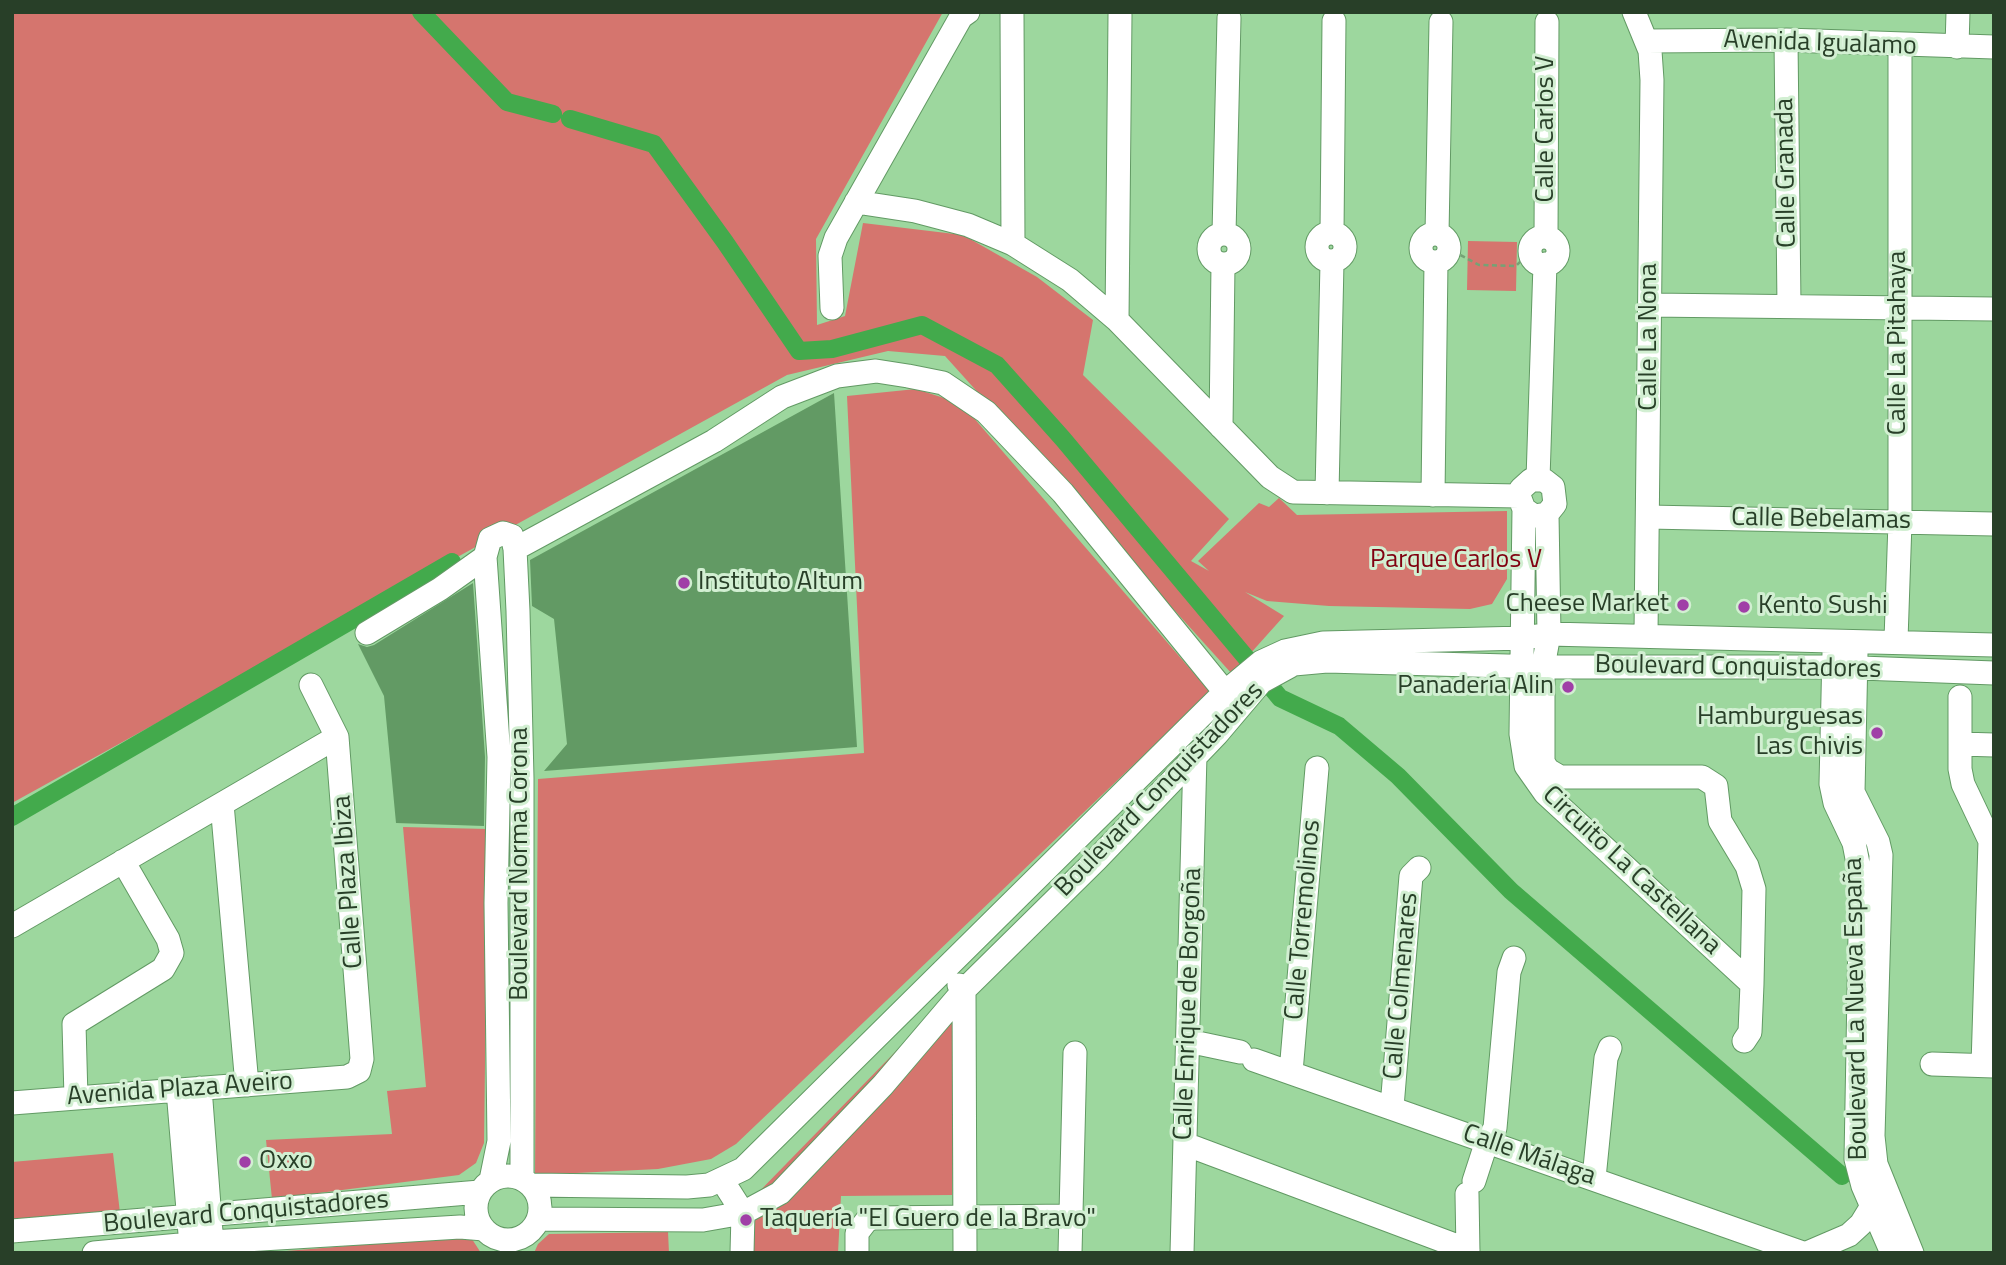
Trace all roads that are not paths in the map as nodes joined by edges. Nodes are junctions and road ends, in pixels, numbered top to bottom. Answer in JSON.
{"nodes":[{"id":1,"x":968,"y":12,"type":"edge"},
{"id":2,"x":1012,"y":12,"type":"edge"},
{"id":3,"x":1634,"y":12,"type":"edge"},
{"id":4,"x":1958,"y":12,"type":"edge"},
{"id":5,"x":1120,"y":13,"type":"edge"},
{"id":6,"x":1229,"y":14,"type":"edge"},
{"id":7,"x":1334,"y":15,"type":"edge"},
{"id":8,"x":1547,"y":15,"type":"edge"},
{"id":9,"x":1440,"y":16,"type":"edge"},
{"id":10,"x":1786,"y":40,"type":"junction"},
{"id":11,"x":1646,"y":41,"type":"junction"},
{"id":12,"x":1900,"y":46,"type":"junction"},
{"id":13,"x":1956,"y":47,"type":"junction"},
{"id":14,"x":1994,"y":47,"type":"edge"},
{"id":15,"x":856,"y":202,"type":"junction"},
{"id":16,"x":1013,"y":244,"type":"junction"},
{"id":17,"x":1650,"y":305,"type":"junction"},
{"id":18,"x":1789,"y":306,"type":"junction"},
{"id":19,"x":832,"y":308,"type":"dead end"},
{"id":20,"x":1899,"y":308,"type":"junction"},
{"id":21,"x":1994,"y":309,"type":"edge"},
{"id":22,"x":1117,"y":320,"type":"junction"},
{"id":23,"x":1221,"y":427,"type":"junction"},
{"id":24,"x":1538,"y":479,"type":"junction"},
{"id":25,"x":1327,"y":494,"type":"junction"},
{"id":26,"x":1433,"y":495,"type":"junction"},
{"id":27,"x":1522,"y":502,"type":"junction"},
{"id":28,"x":1547,"y":514,"type":"junction"},
{"id":29,"x":1648,"y":517,"type":"junction"},
{"id":30,"x":1900,"y":522,"type":"junction"},
{"id":31,"x":1994,"y":524,"type":"edge"},
{"id":32,"x":515,"y":549,"type":"junction"},
{"id":33,"x":485,"y":556,"type":"junction"},
{"id":34,"x":367,"y":633,"type":"dead end"},
{"id":35,"x":1549,"y":634,"type":"junction"},
{"id":36,"x":1646,"y":634,"type":"junction"},
{"id":37,"x":1524,"y":638,"type":"junction"},
{"id":38,"x":1846,"y":639,"type":"junction"},
{"id":39,"x":1896,"y":640,"type":"junction"},
{"id":40,"x":1994,"y":645,"type":"edge"},
{"id":41,"x":1533,"y":666,"type":"junction"},
{"id":42,"x":1845,"y":668,"type":"junction"},
{"id":43,"x":1994,"y":673,"type":"edge"},
{"id":44,"x":311,"y":685,"type":"dead end"},
{"id":45,"x":1225,"y":692,"type":"junction"},
{"id":46,"x":1960,"y":696,"type":"dead end"},
{"id":47,"x":337,"y":737,"type":"junction"},
{"id":48,"x":1960,"y":744,"type":"junction"},
{"id":49,"x":1994,"y":745,"type":"edge"},
{"id":50,"x":1195,"y":755,"type":"junction"},
{"id":51,"x":510,"y":757,"type":"junction"},
{"id":52,"x":1317,"y":768,"type":"dead end"},
{"id":53,"x":1541,"y":776,"type":"junction"},
{"id":54,"x":222,"y":804,"type":"junction"},
{"id":55,"x":123,"y":861,"type":"junction"},
{"id":56,"x":1419,"y":868,"type":"dead end"},
{"id":57,"x":12,"y":926,"type":"edge"},
{"id":58,"x":1514,"y":958,"type":"dead end"},
{"id":59,"x":946,"y":968,"type":"junction"},
{"id":60,"x":1752,"y":984,"type":"junction"},
{"id":61,"x":964,"y":990,"type":"junction"},
{"id":62,"x":1188,"y":1041,"type":"junction"},
{"id":63,"x":1744,"y":1041,"type":"dead end"},
{"id":64,"x":1610,"y":1048,"type":"dead end"},
{"id":65,"x":1075,"y":1052,"type":"dead end"},
{"id":66,"x":1932,"y":1064,"type":"dead end"},
{"id":67,"x":1988,"y":1066,"type":"edge"},
{"id":68,"x":1291,"y":1072,"type":"junction"},
{"id":69,"x":347,"y":1077,"type":"joint"},
{"id":70,"x":247,"y":1085,"type":"junction"},
{"id":71,"x":189,"y":1089,"type":"junction"},
{"id":72,"x":76,"y":1098,"type":"junction"},
{"id":73,"x":12,"y":1103,"type":"edge"},
{"id":74,"x":1392,"y":1107,"type":"junction"},
{"id":75,"x":1185,"y":1144,"type":"junction"},
{"id":76,"x":1486,"y":1144,"type":"junction"},
{"id":77,"x":1594,"y":1178,"type":"junction"},
{"id":78,"x":722,"y":1180,"type":"junction"},
{"id":79,"x":527,"y":1182,"type":"junction"},
{"id":80,"x":486,"y":1186,"type":"junction"},
{"id":81,"x":1881,"y":1206,"type":"junction"},
{"id":82,"x":743,"y":1213,"type":"junction"},
{"id":83,"x":966,"y":1215,"type":"junction"},
{"id":84,"x":1071,"y":1216,"type":"junction"},
{"id":85,"x":199,"y":1218,"type":"junction"},
{"id":86,"x":539,"y":1219,"type":"junction"},
{"id":87,"x":12,"y":1231,"type":"edge"},
{"id":88,"x":489,"y":1239,"type":"edge"},
{"id":89,"x":857,"y":1243,"type":"edge"},
{"id":90,"x":522,"y":1245,"type":"edge"},
{"id":91,"x":202,"y":1248,"type":"edge"},
{"id":92,"x":1468,"y":1252,"type":"edge"},
{"id":93,"x":94,"y":1253,"type":"edge"},
{"id":94,"x":742,"y":1253,"type":"edge"},
{"id":95,"x":965,"y":1253,"type":"edge"},
{"id":96,"x":1070,"y":1253,"type":"edge"},
{"id":97,"x":1182,"y":1253,"type":"edge"},
{"id":98,"x":1805,"y":1253,"type":"edge"},
{"id":99,"x":1892,"y":1253,"type":"edge"},
{"id":100,"x":1912,"y":1253,"type":"edge"}],
"edges":[{"from":1,"to":15,"type":"street"},
{"from":2,"to":16,"type":"street"},
{"from":3,"to":11,"type":"street","name":"Calle La Nona"},
{"from":4,"to":13,"type":"street"},
{"from":5,"to":22,"type":"street"},
{"from":6,"to":23,"type":"street"},
{"from":7,"to":25,"type":"street"},
{"from":8,"to":24,"type":"street","name":"Calle Carlos V"},
{"from":9,"to":26,"type":"street"},
{"from":10,"to":11,"type":"street","name":"Avenida Igualamo"},
{"from":10,"to":12,"type":"street","name":"Avenida Igualamo"},
{"from":10,"to":18,"type":"street","name":"Calle Granada"},
{"from":11,"to":17,"type":"street","name":"Calle La Nona"},
{"from":12,"to":13,"type":"street","name":"Avenida Igualamo"},
{"from":12,"to":20,"type":"street","name":"Calle La Pitahaya"},
{"from":13,"to":14,"type":"street","name":"Avenida Igualamo"},
{"from":15,"to":16,"type":"street"},
{"from":15,"to":19,"type":"street"},
{"from":16,"to":22,"type":"street"},
{"from":17,"to":18,"type":"street"},
{"from":17,"to":29,"type":"street","name":"Calle La Nona"},
{"from":18,"to":20,"type":"street"},
{"from":20,"to":21,"type":"street"},
{"from":20,"to":30,"type":"street","name":"Calle La Pitahaya"},
{"from":22,"to":23,"type":"street"},
{"from":23,"to":25,"type":"street"},
{"from":24,"to":27,"type":"street"},
{"from":24,"to":28,"type":"street"},
{"from":25,"to":26,"type":"street"},
{"from":26,"to":27,"type":"street"},
{"from":27,"to":28,"type":"street"},
{"from":27,"to":37,"type":"street"},
{"from":28,"to":35,"type":"street"},
{"from":29,"to":30,"type":"street","name":"Calle Bebelamas"},
{"from":29,"to":36,"type":"street","name":"Calle La Nona"},
{"from":30,"to":31,"type":"street","name":"Calle Bebelamas"},
{"from":30,"to":39,"type":"street","name":"Calle La Pitahaya"},
{"from":32,"to":33,"type":"street"},
{"from":32,"to":45,"type":"street"},
{"from":32,"to":51,"type":"street","name":"Boulevard Norma Corona"},
{"from":33,"to":34,"type":"street"},
{"from":33,"to":51,"type":"street","name":"Boulevard Norma Corona"},
{"from":35,"to":36,"type":"street","name":"Boulevard Conquistadores"},
{"from":35,"to":37,"type":"street","name":"Boulevard Conquistadores"},
{"from":35,"to":41,"type":"street"},
{"from":36,"to":38,"type":"street","name":"Boulevard Conquistadores"},
{"from":37,"to":41,"type":"street"},
{"from":37,"to":45,"type":"street","name":"Boulevard Conquistadores"},
{"from":38,"to":39,"type":"street","name":"Boulevard Conquistadores"},
{"from":38,"to":42,"type":"street","name":"Boulevard La Nueva España"},
{"from":39,"to":40,"type":"street","name":"Boulevard Conquistadores"},
{"from":41,"to":42,"type":"street","name":"Boulevard Conquistadores"},
{"from":41,"to":50,"type":"street","name":"Boulevard Conquistadores"},
{"from":41,"to":53,"type":"street","name":"Circuito La Castellana"},
{"from":42,"to":43,"type":"street","name":"Boulevard Conquistadores"},
{"from":42,"to":81,"type":"street","name":"Boulevard La Nueva España"},
{"from":44,"to":47,"type":"street","name":"Calle Plaza Ibiza"},
{"from":45,"to":59,"type":"street","name":"Boulevard Conquistadores"},
{"from":46,"to":48,"type":"street"},
{"from":47,"to":54,"type":"street"},
{"from":47,"to":69,"type":"street","name":"Calle Plaza Ibiza"},
{"from":48,"to":49,"type":"street"},
{"from":48,"to":67,"type":"street"},
{"from":50,"to":61,"type":"street","name":"Boulevard Conquistadores"},
{"from":50,"to":62,"type":"street","name":"Calle Enrique de Borgoña"},
{"from":51,"to":79,"type":"street","name":"Boulevard Norma Corona"},
{"from":51,"to":80,"type":"street","name":"Boulevard Norma Corona"},
{"from":52,"to":68,"type":"street","name":"Calle Torremolinos"},
{"from":53,"to":60,"type":"street","name":"Circuito La Castellana"},
{"from":53,"to":60,"type":"street","name":"Circuito La Castellana"},
{"from":54,"to":55,"type":"street"},
{"from":54,"to":70,"type":"street"},
{"from":55,"to":57,"type":"street"},
{"from":55,"to":72,"type":"street"},
{"from":56,"to":74,"type":"street","name":"Calle Colmenares"},
{"from":58,"to":76,"type":"street"},
{"from":59,"to":61,"type":"street"},
{"from":59,"to":78,"type":"street","name":"Boulevard Conquistadores"},
{"from":60,"to":63,"type":"street","name":"Circuito La Castellana"},
{"from":61,"to":82,"type":"street","name":"Boulevard Conquistadores"},
{"from":61,"to":83,"type":"street"},
{"from":62,"to":68,"type":"street","name":"Calle Málaga"},
{"from":62,"to":75,"type":"street","name":"Calle Enrique de Borgoña"},
{"from":64,"to":77,"type":"street"},
{"from":65,"to":84,"type":"street"},
{"from":66,"to":67,"type":"street"},
{"from":68,"to":74,"type":"street","name":"Calle Málaga"},
{"from":69,"to":70,"type":"street","name":"Avenida Plaza Aveiro"},
{"from":70,"to":71,"type":"street","name":"Avenida Plaza Aveiro"},
{"from":71,"to":72,"type":"street","name":"Avenida Plaza Aveiro"},
{"from":71,"to":85,"type":"street"},
{"from":72,"to":73,"type":"street","name":"Avenida Plaza Aveiro"},
{"from":74,"to":76,"type":"street","name":"Calle Málaga"},
{"from":75,"to":92,"type":"street"},
{"from":75,"to":97,"type":"street","name":"Calle Enrique de Borgoña"},
{"from":76,"to":77,"type":"street","name":"Calle Málaga"},
{"from":76,"to":92,"type":"street"},
{"from":77,"to":98,"type":"street","name":"Calle Málaga"},
{"from":78,"to":79,"type":"street","name":"Boulevard Conquistadores"},
{"from":78,"to":82,"type":"street"},
{"from":79,"to":80,"type":"street"},
{"from":79,"to":86,"type":"street"},
{"from":80,"to":85,"type":"street","name":"Boulevard Conquistadores"},
{"from":80,"to":88,"type":"street"},
{"from":81,"to":98,"type":"street","name":"Calle Málaga"},
{"from":81,"to":99,"type":"street","name":"Boulevard La Nueva España"},
{"from":81,"to":100,"type":"street","name":"Boulevard La Nueva España"},
{"from":82,"to":86,"type":"street","name":"Boulevard Conquistadores"},
{"from":82,"to":94,"type":"street"},
{"from":83,"to":84,"type":"street"},
{"from":83,"to":89,"type":"street"},
{"from":83,"to":95,"type":"street"},
{"from":84,"to":96,"type":"street"},
{"from":85,"to":87,"type":"street","name":"Boulevard Conquistadores"},
{"from":85,"to":91,"type":"street"},
{"from":86,"to":90,"type":"street"},
{"from":88,"to":90,"type":"street"},
{"from":88,"to":91,"type":"street","name":"Boulevard Conquistadores"},
{"from":91,"to":93,"type":"street","name":"Boulevard Conquistadores"}]}
